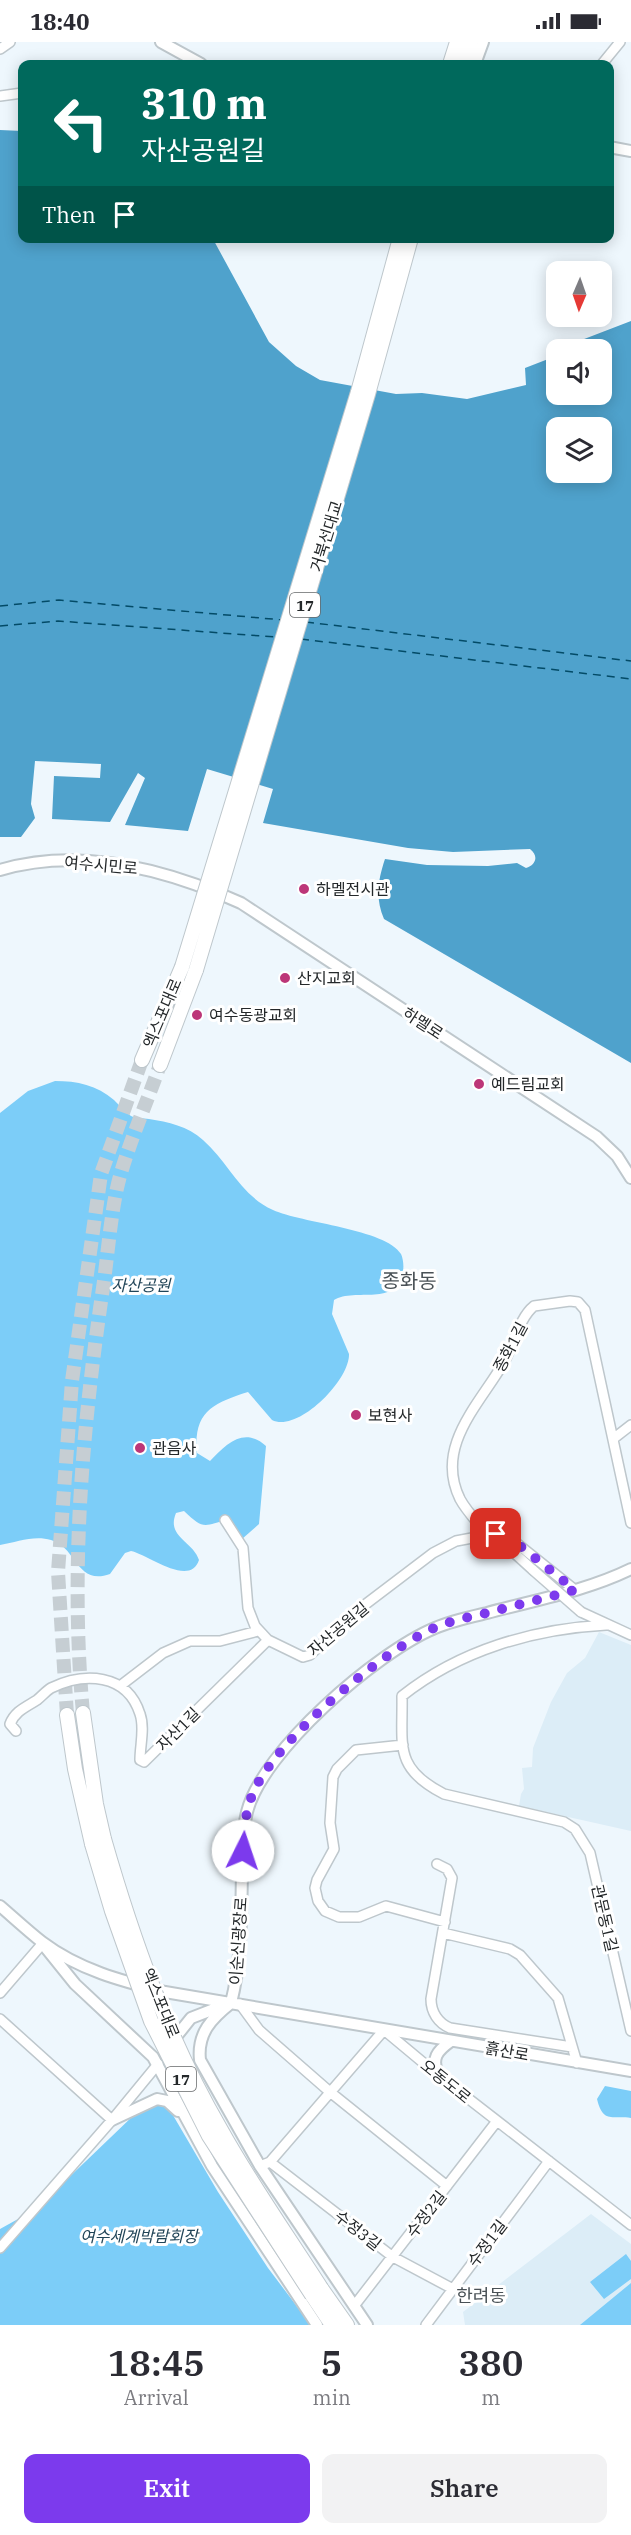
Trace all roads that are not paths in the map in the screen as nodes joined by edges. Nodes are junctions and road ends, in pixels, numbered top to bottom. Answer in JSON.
{"nodes":[{"id":1,"x":10,"y":42,"type":"edge"},
{"id":2,"x":161,"y":42,"type":"edge"},
{"id":3,"x":457,"y":42,"type":"edge"},
{"id":4,"x":471,"y":42,"type":"edge"},
{"id":5,"x":483,"y":42,"type":"edge"},
{"id":6,"x":620,"y":42,"type":"edge"},
{"id":7,"x":0,"y":49,"type":"edge"},
{"id":8,"x":194,"y":60,"type":"edge"},
{"id":9,"x":451,"y":60,"type":"edge"},
{"id":10,"x":464,"y":60,"type":"edge"},
{"id":11,"x":476,"y":60,"type":"edge"},
{"id":12,"x":605,"y":60,"type":"edge"},
{"id":13,"x":18,"y":94,"type":"edge"},
{"id":14,"x":0,"y":96,"type":"edge"},
{"id":15,"x":614,"y":148,"type":"edge"},
{"id":16,"x":631,"y":151,"type":"edge"},
{"id":17,"x":399,"y":243,"type":"edge"},
{"id":18,"x":410,"y":243,"type":"edge"},
{"id":19,"x":0,"y":870,"type":"edge"},
{"id":20,"x":201,"y":886,"type":"joint"},
{"id":21,"x":182,"y":967,"type":"joint"},
{"id":22,"x":196,"y":970,"type":"joint"},
{"id":23,"x":142,"y":1060,"type":"tunnel mouth"},
{"id":24,"x":160,"y":1065,"type":"tunnel mouth"},
{"id":25,"x":631,"y":1178,"type":"edge"},
{"id":26,"x":631,"y":1425,"type":"edge"},
{"id":27,"x":613,"y":1438,"type":"junction"},
{"id":28,"x":225,"y":1520,"type":"dead end"},
{"id":29,"x":631,"y":1523,"type":"edge"},
{"id":30,"x":488,"y":1535,"type":"junction"},
{"id":31,"x":631,"y":1569,"type":"edge"},
{"id":32,"x":575,"y":1590,"type":"junction"},
{"id":33,"x":606,"y":1625,"type":"junction"},
{"id":34,"x":258,"y":1631,"type":"junction"},
{"id":35,"x":631,"y":1635,"type":"edge"},
{"id":36,"x":268,"y":1640,"type":"junction"},
{"id":37,"x":120,"y":1686,"type":"junction"},
{"id":38,"x":83,"y":1713,"type":"tunnel mouth"},
{"id":39,"x":67,"y":1715,"type":"tunnel mouth"},
{"id":40,"x":16,"y":1731,"type":"dead end"},
{"id":41,"x":403,"y":1745,"type":"junction"},
{"id":42,"x":98,"y":1842,"type":"junction"},
{"id":43,"x":437,"y":1864,"type":"dead end"},
{"id":44,"x":0,"y":1906,"type":"edge"},
{"id":45,"x":445,"y":1922,"type":"junction"},
{"id":46,"x":443,"y":1933,"type":"junction"},
{"id":47,"x":42,"y":1942,"type":"junction"},
{"id":48,"x":0,"y":1993,"type":"edge"},
{"id":49,"x":236,"y":2003,"type":"junction"},
{"id":50,"x":0,"y":2019,"type":"edge"},
{"id":51,"x":384,"y":2030,"type":"junction"},
{"id":52,"x":631,"y":2031,"type":"edge"},
{"id":53,"x":451,"y":2041,"type":"junction"},
{"id":54,"x":572,"y":2047,"type":"junction"},
{"id":55,"x":577,"y":2063,"type":"junction"},
{"id":56,"x":158,"y":2064,"type":"junction"},
{"id":57,"x":631,"y":2071,"type":"edge"},
{"id":58,"x":438,"y":2075,"type":"junction"},
{"id":59,"x":330,"y":2092,"type":"junction"},
{"id":60,"x":183,"y":2115,"type":"junction"},
{"id":61,"x":112,"y":2120,"type":"junction"},
{"id":62,"x":497,"y":2121,"type":"junction"},
{"id":63,"x":248,"y":2145,"type":"junction"},
{"id":64,"x":549,"y":2161,"type":"junction"},
{"id":65,"x":265,"y":2164,"type":"junction"},
{"id":66,"x":212,"y":2166,"type":"junction"},
{"id":67,"x":447,"y":2186,"type":"junction"},
{"id":68,"x":631,"y":2225,"type":"edge"},
{"id":69,"x":0,"y":2248,"type":"edge"},
{"id":70,"x":393,"y":2257,"type":"junction"},
{"id":71,"x":453,"y":2289,"type":"junction"},
{"id":72,"x":316,"y":2291,"type":"junction"},
{"id":73,"x":354,"y":2306,"type":"junction"},
{"id":74,"x":317,"y":2325,"type":"edge"},
{"id":75,"x":332,"y":2325,"type":"edge"},
{"id":76,"x":347,"y":2325,"type":"edge"},
{"id":77,"x":367,"y":2325,"type":"edge"},
{"id":78,"x":426,"y":2325,"type":"edge"}],
"edges":[{"from":1,"to":7,"type":"street"},
{"from":2,"to":8,"type":"street"},
{"from":3,"to":9,"type":"main road"},
{"from":4,"to":10,"type":"main road"},
{"from":5,"to":11,"type":"street"},
{"from":6,"to":12,"type":"street"},
{"from":13,"to":14,"type":"street"},
{"from":15,"to":16,"type":"street"},
{"from":17,"to":21,"type":"main road","name":"거북선대교","number":"17","bridge":true},
{"from":18,"to":22,"type":"main road","name":"거북선대교","number":"17","bridge":true},
{"from":19,"to":20,"type":"street","name":"여수시민로"},
{"from":20,"to":25,"type":"street","name":"하멜로"},
{"from":21,"to":23,"type":"main road","name":"엑스포대로","number":"17"},
{"from":22,"to":24,"type":"main road","name":"엑스포대로","number":"17"},
{"from":26,"to":27,"type":"street"},
{"from":27,"to":29,"type":"street","name":"종화1길"},
{"from":27,"to":30,"type":"street","name":"종화1길"},
{"from":28,"to":34,"type":"street","name":"자산공원길"},
{"from":30,"to":32,"type":"street","name":"자산공원길"},
{"from":30,"to":33,"type":"street","bridge":true},
{"from":30,"to":36,"type":"street","name":"자산공원길"},
{"from":31,"to":32,"type":"street","name":"이순신광장로"},
{"from":32,"to":49,"type":"street","name":"이순신광장로"},
{"from":33,"to":35,"type":"street"},
{"from":33,"to":41,"type":"street"},
{"from":34,"to":36,"type":"street","name":"자산공원길"},
{"from":34,"to":37,"type":"street"},
{"from":36,"to":37,"type":"street","name":"자산1길"},
{"from":37,"to":40,"type":"street"},
{"from":38,"to":42,"type":"main road","name":"엑스포대로","number":"17"},
{"from":39,"to":42,"type":"main road","name":"엑스포대로","number":"17"},
{"from":41,"to":45,"type":"street"},
{"from":41,"to":52,"type":"street","name":"관문동1길"},
{"from":42,"to":72,"type":"main road","name":"엑스포대로","number":"17","bridge":true},
{"from":43,"to":45,"type":"street"},
{"from":44,"to":47,"type":"street","name":"오동도로"},
{"from":45,"to":46,"type":"street"},
{"from":46,"to":54,"type":"street"},
{"from":46,"to":54,"type":"street"},
{"from":47,"to":48,"type":"street"},
{"from":47,"to":49,"type":"street","name":"오동도로"},
{"from":47,"to":56,"type":"street"},
{"from":49,"to":51,"type":"street","name":"오동도로"},
{"from":49,"to":56,"type":"street","name":"오동도로"},
{"from":49,"to":59,"type":"street"},
{"from":49,"to":63,"type":"street"},
{"from":50,"to":61,"type":"street"},
{"from":51,"to":53,"type":"street","name":"흙산로"},
{"from":51,"to":58,"type":"street","name":"오동도로"},
{"from":51,"to":59,"type":"street"},
{"from":53,"to":55,"type":"street","name":"흙산로"},
{"from":53,"to":58,"type":"street"},
{"from":54,"to":55,"type":"street"},
{"from":55,"to":57,"type":"street","name":"흙산로"},
{"from":56,"to":60,"type":"street"},
{"from":56,"to":61,"type":"street"},
{"from":58,"to":62,"type":"street","name":"오동도로"},
{"from":59,"to":65,"type":"street"},
{"from":59,"to":67,"type":"street"},
{"from":60,"to":61,"type":"street"},
{"from":60,"to":66,"type":"street"},
{"from":61,"to":69,"type":"street"},
{"from":62,"to":64,"type":"street","name":"오동도로"},
{"from":62,"to":67,"type":"street","name":"수정2길"},
{"from":63,"to":65,"type":"street"},
{"from":63,"to":66,"type":"street"},
{"from":64,"to":68,"type":"street","name":"오동도로"},
{"from":64,"to":71,"type":"street","name":"수정1길"},
{"from":65,"to":70,"type":"street","name":"수정3길"},
{"from":65,"to":73,"type":"street"},
{"from":66,"to":74,"type":"street"},
{"from":67,"to":70,"type":"street","name":"수정2길"},
{"from":70,"to":71,"type":"street","name":"수정3길"},
{"from":70,"to":73,"type":"street","name":"수정2길"},
{"from":71,"to":78,"type":"street","name":"수정1길"},
{"from":72,"to":75,"type":"main road","name":"엑스포대로","number":"17"},
{"from":72,"to":76,"type":"main road","name":"엑스포대로","number":"17"},
{"from":73,"to":77,"type":"street"}]}
